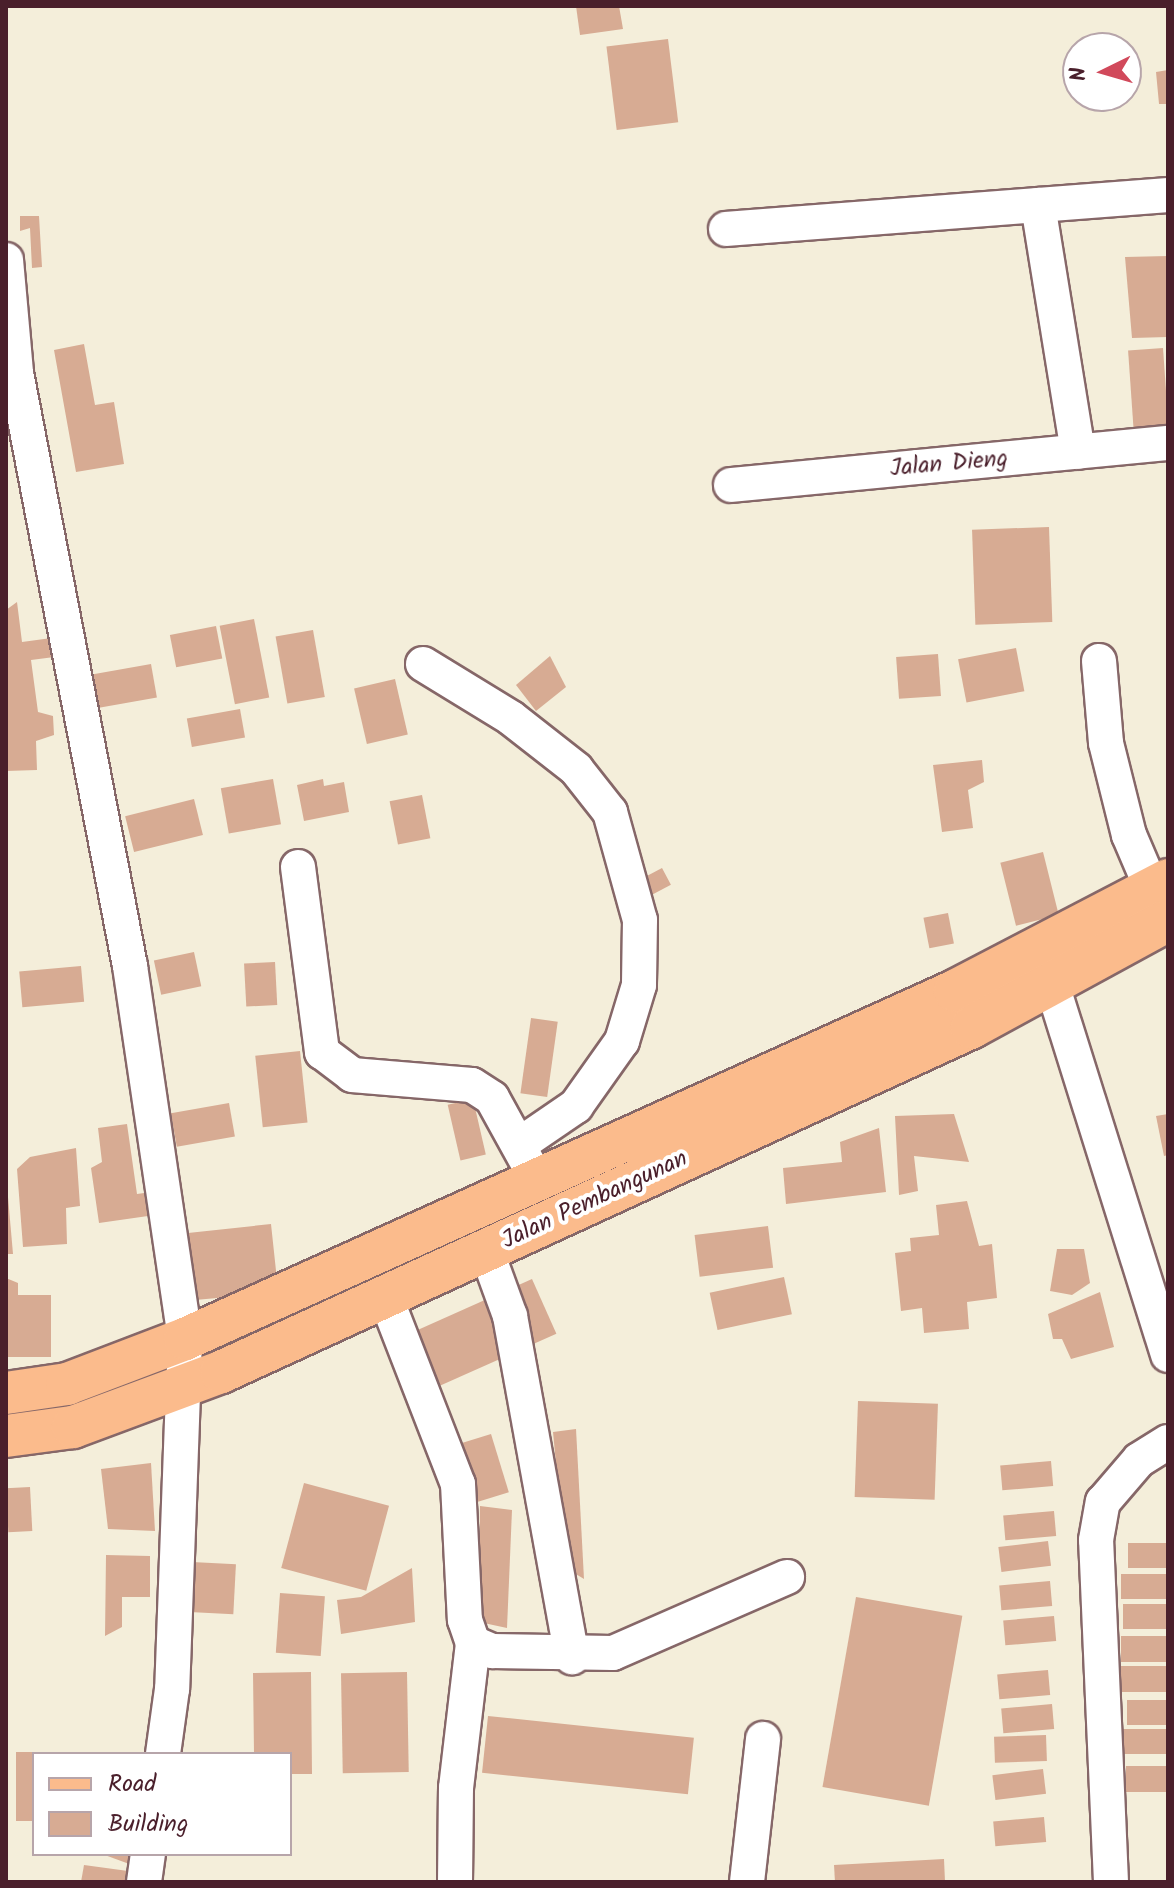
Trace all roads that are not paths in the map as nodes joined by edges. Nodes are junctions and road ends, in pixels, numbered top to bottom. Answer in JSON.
{"nodes":[{"id":1,"x":1168,"y":195,"type":"edge"},
{"id":2,"x":1038,"y":205,"type":"junction"},
{"id":3,"x":726,"y":229,"type":"dead end"},
{"id":4,"x":6,"y":260,"type":"edge"},
{"id":5,"x":1168,"y":443,"type":"edge"},
{"id":6,"x":1078,"y":452,"type":"junction"},
{"id":7,"x":731,"y":485,"type":"dead end"},
{"id":8,"x":68,"y":577,"type":"dead end"},
{"id":9,"x":1099,"y":661,"type":"dead end"},
{"id":10,"x":423,"y":664,"type":"dead end"},
{"id":11,"x":298,"y":867,"type":"dead end"},
{"id":12,"x":1163,"y":896,"type":"edge"},
{"id":13,"x":122,"y":924,"type":"junction"},
{"id":14,"x":1046,"y":964,"type":"junction"},
{"id":15,"x":519,"y":1145,"type":"junction"},
{"id":16,"x":539,"y":1182,"type":"junction"},
{"id":17,"x":486,"y":1250,"type":"junction"},
{"id":18,"x":385,"y":1296,"type":"junction"},
{"id":19,"x":185,"y":1339,"type":"junction"},
{"id":20,"x":1168,"y":1355,"type":"edge"},
{"id":21,"x":188,"y":1385,"type":"junction"},
{"id":22,"x":6,"y":1393,"type":"edge"},
{"id":23,"x":6,"y":1436,"type":"edge"},
{"id":24,"x":1168,"y":1442,"type":"edge"},
{"id":25,"x":787,"y":1577,"type":"dead end"},
{"id":26,"x":473,"y":1643,"type":"junction"},
{"id":27,"x":572,"y":1657,"type":"junction"},
{"id":28,"x":763,"y":1739,"type":"dead end"},
{"id":29,"x":163,"y":1752,"type":"edge"},
{"id":30,"x":148,"y":1856,"type":"edge"},
{"id":31,"x":144,"y":1882,"type":"edge"},
{"id":32,"x":455,"y":1882,"type":"edge"},
{"id":33,"x":747,"y":1882,"type":"edge"},
{"id":34,"x":1111,"y":1882,"type":"edge"}],
"edges":[{"from":1,"to":2,"type":"street"},
{"from":2,"to":3,"type":"street"},
{"from":2,"to":6,"type":"street"},
{"from":4,"to":13,"type":"street"},
{"from":5,"to":6,"type":"street","name":"Jalan Dieng"},
{"from":6,"to":7,"type":"street","name":"Jalan Dieng"},
{"from":8,"to":13,"type":"street"},
{"from":9,"to":12,"type":"street"},
{"from":10,"to":15,"type":"street"},
{"from":11,"to":15,"type":"street"},
{"from":12,"to":14,"type":"main road","name":"Jalan Pembangunan"},
{"from":13,"to":19,"type":"street"},
{"from":14,"to":16,"type":"main road","name":"Jalan Pembangunan"},
{"from":14,"to":17,"type":"main road","name":"Jalan Pembangunan"},
{"from":14,"to":20,"type":"street"},
{"from":15,"to":16,"type":"street"},
{"from":16,"to":19,"type":"main road","name":"Jalan Pembangunan"},
{"from":17,"to":18,"type":"main road","name":"Jalan Pembangunan"},
{"from":17,"to":27,"type":"street"},
{"from":18,"to":21,"type":"main road","name":"Jalan Pembangunan"},
{"from":18,"to":26,"type":"street"},
{"from":19,"to":21,"type":"street"},
{"from":19,"to":22,"type":"main road","name":"Jalan Pembangunan"},
{"from":21,"to":23,"type":"main road","name":"Jalan Pembangunan"},
{"from":21,"to":29,"type":"street"},
{"from":24,"to":34,"type":"street"},
{"from":25,"to":27,"type":"street"},
{"from":26,"to":27,"type":"street"},
{"from":26,"to":32,"type":"street"},
{"from":28,"to":33,"type":"street"},
{"from":30,"to":31,"type":"street"}]}
